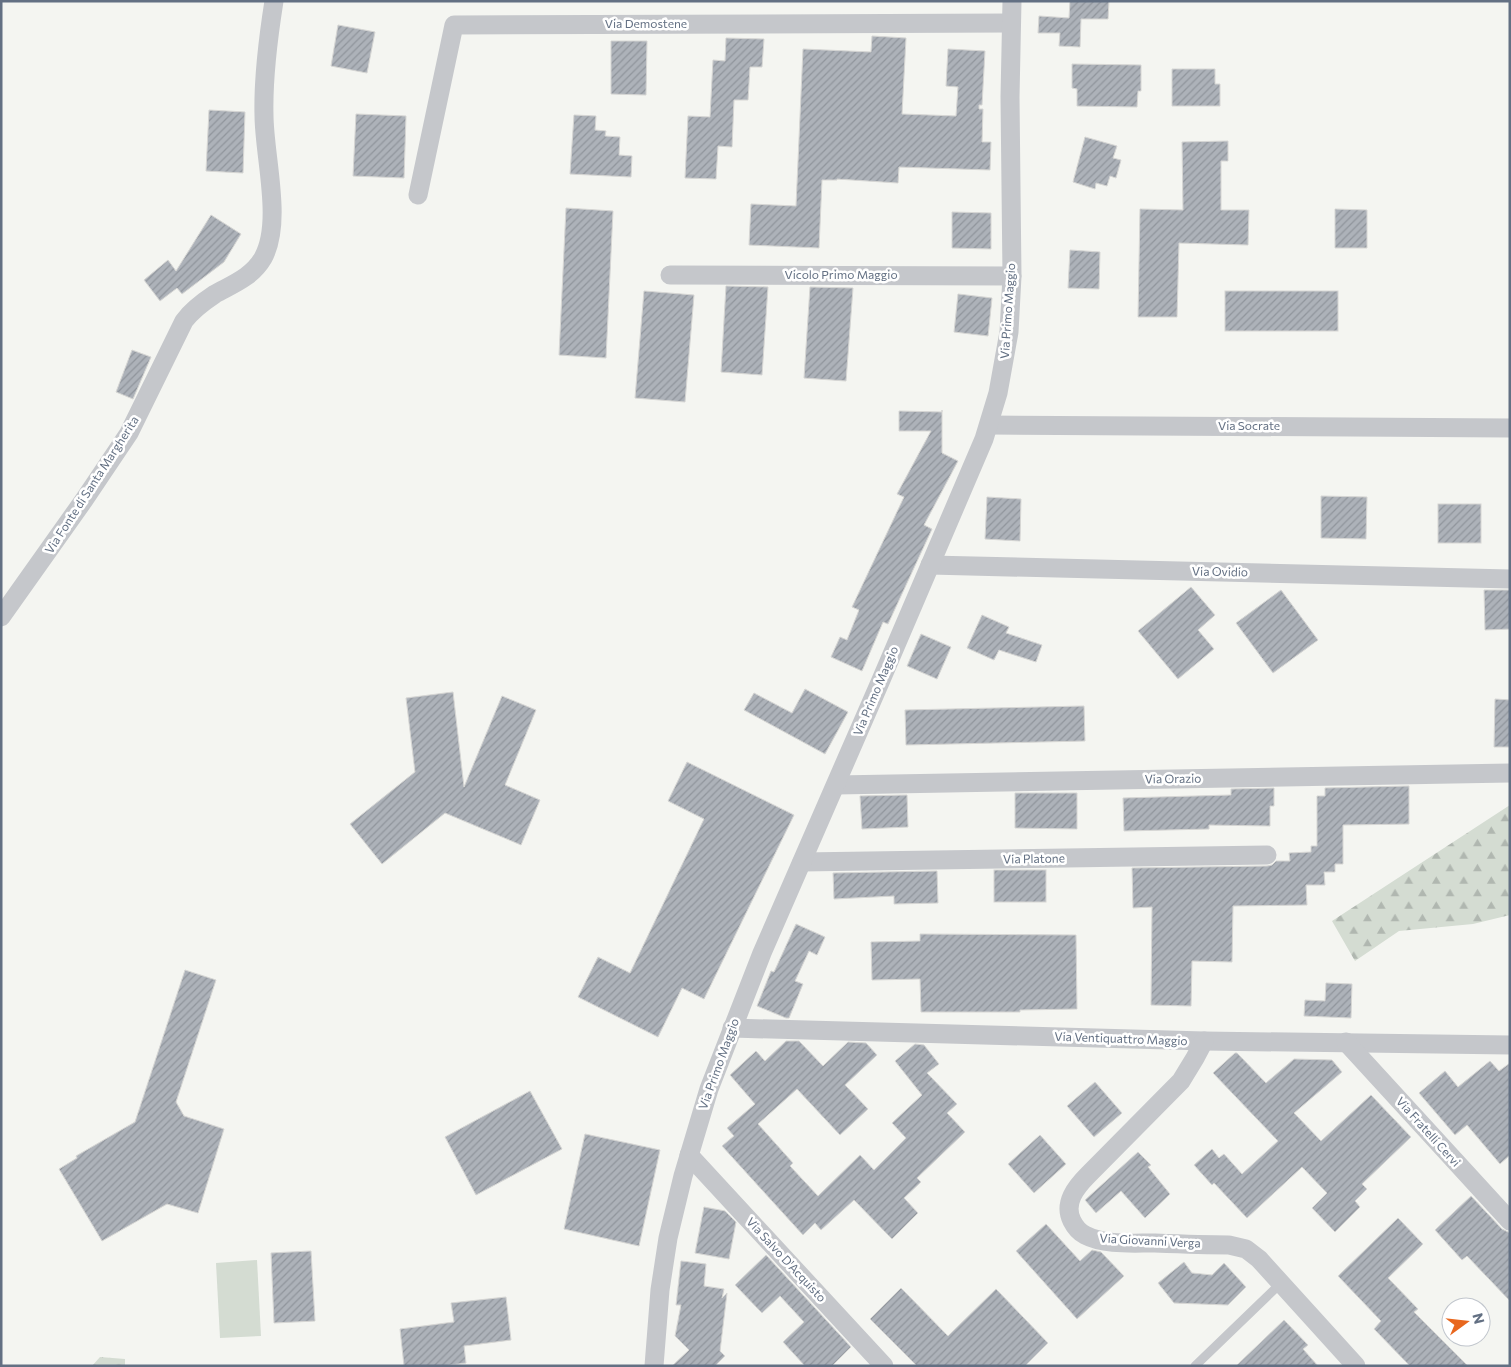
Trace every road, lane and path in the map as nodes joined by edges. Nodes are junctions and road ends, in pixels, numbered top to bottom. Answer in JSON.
{"nodes":[{"id":1,"x":274,"y":1,"type":"edge"},
{"id":2,"x":1012,"y":1,"type":"edge"},
{"id":3,"x":1011,"y":22,"type":"junction"},
{"id":4,"x":418,"y":195,"type":"dead end"},
{"id":5,"x":670,"y":275,"type":"dead end"},
{"id":6,"x":1012,"y":276,"type":"junction"},
{"id":7,"x":989,"y":425,"type":"junction"},
{"id":8,"x":1510,"y":428,"type":"edge"},
{"id":9,"x":930,"y":565,"type":"junction"},
{"id":10,"x":1510,"y":579,"type":"edge"},
{"id":11,"x":1,"y":617,"type":"edge"},
{"id":12,"x":1510,"y":773,"type":"edge"},
{"id":13,"x":836,"y":785,"type":"junction"},
{"id":14,"x":1267,"y":855,"type":"dead end"},
{"id":15,"x":802,"y":862,"type":"junction"},
{"id":16,"x":732,"y":1028,"type":"junction"},
{"id":17,"x":1204,"y":1041,"type":"junction"},
{"id":18,"x":1346,"y":1042,"type":"junction"},
{"id":19,"x":1510,"y":1046,"type":"edge"},
{"id":20,"x":689,"y":1155,"type":"junction"},
{"id":21,"x":1510,"y":1221,"type":"edge"},
{"id":22,"x":1281,"y":1283,"type":"junction"},
{"id":23,"x":654,"y":1366,"type":"edge"},
{"id":24,"x":884,"y":1366,"type":"edge"},
{"id":25,"x":1195,"y":1366,"type":"edge"},
{"id":26,"x":1356,"y":1366,"type":"edge"}],
"edges":[{"from":1,"to":11,"type":"street","name":"Via Fonte di Santa Margherita"},
{"from":2,"to":3,"type":"street","name":"Via Primo Maggio"},
{"from":3,"to":4,"type":"street","name":"Via Demostene"},
{"from":3,"to":6,"type":"street","name":"Via Primo Maggio"},
{"from":5,"to":6,"type":"street","name":"Vicolo Primo Maggio"},
{"from":6,"to":7,"type":"street","name":"Via Primo Maggio"},
{"from":7,"to":8,"type":"street","name":"Via Socrate"},
{"from":7,"to":9,"type":"street","name":"Via Primo Maggio"},
{"from":9,"to":10,"type":"street","name":"Via Ovidio"},
{"from":9,"to":13,"type":"street","name":"Via Primo Maggio"},
{"from":12,"to":13,"type":"street","name":"Via Orazio"},
{"from":13,"to":15,"type":"street","name":"Via Primo Maggio"},
{"from":14,"to":15,"type":"street","name":"Via Platone"},
{"from":15,"to":16,"type":"street","name":"Via Primo Maggio"},
{"from":16,"to":17,"type":"street","name":"Via Ventiquattro Maggio"},
{"from":16,"to":20,"type":"street","name":"Via Primo Maggio"},
{"from":17,"to":18,"type":"street","name":"Via Ventiquattro Maggio"},
{"from":17,"to":22,"type":"street","name":"Via Giovanni Verga"},
{"from":18,"to":19,"type":"street","name":"Via Ventiquattro Maggio"},
{"from":18,"to":21,"type":"street","name":"Via Fratelli Cervi"},
{"from":20,"to":23,"type":"street","name":"Via Primo Maggio"},
{"from":20,"to":24,"type":"street","name":"Via Salvo D'Acquisto"},
{"from":22,"to":25,"type":"lane"},
{"from":22,"to":26,"type":"street","name":"Via Giovanni Verga"}]}
